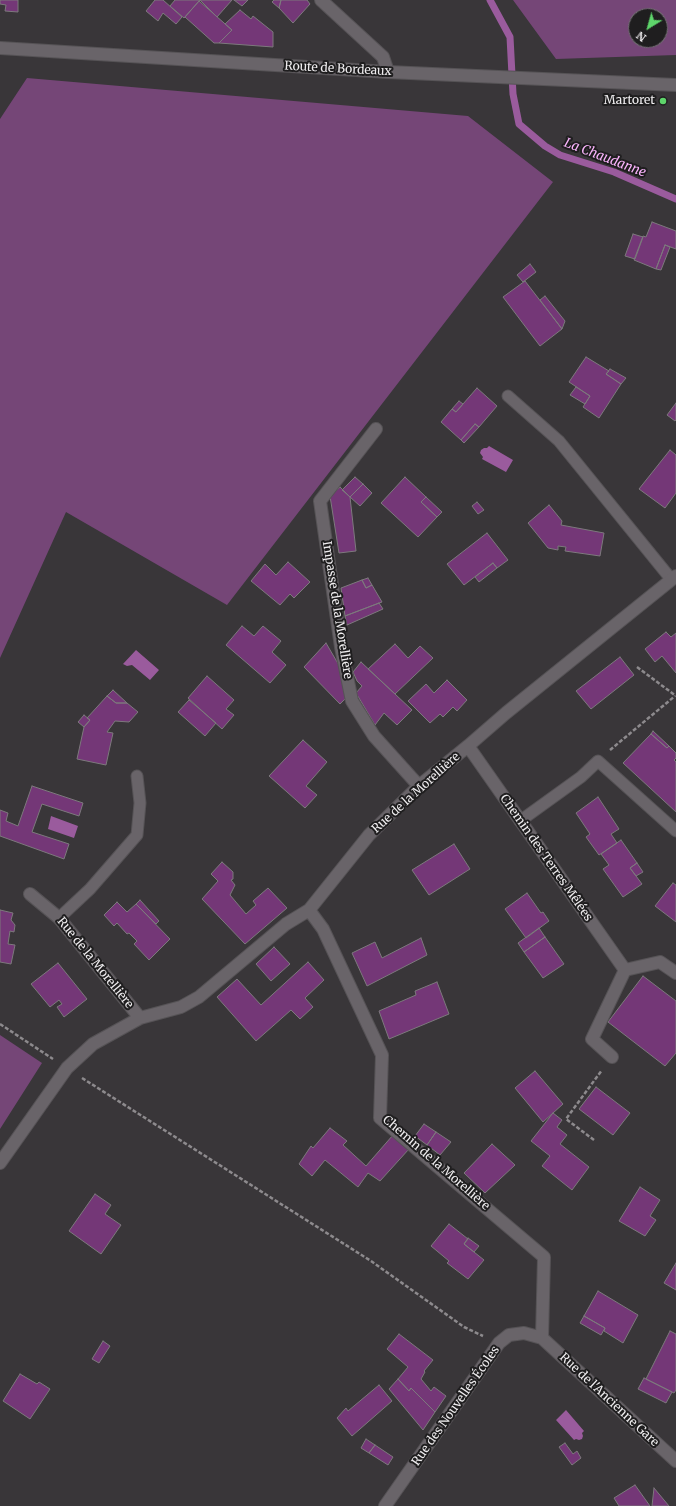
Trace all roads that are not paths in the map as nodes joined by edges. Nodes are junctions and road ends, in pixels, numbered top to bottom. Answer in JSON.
{"nodes":[{"id":1,"x":321,"y":0,"type":"edge"},
{"id":2,"x":0,"y":48,"type":"edge"},
{"id":3,"x":388,"y":72,"type":"junction"},
{"id":4,"x":676,"y":85,"type":"edge"},
{"id":5,"x":508,"y":396,"type":"dead end"},
{"id":6,"x":376,"y":429,"type":"dead end"},
{"id":7,"x":674,"y":577,"type":"edge"},
{"id":8,"x":468,"y":746,"type":"junction"},
{"id":9,"x":137,"y":776,"type":"dead end"},
{"id":10,"x":419,"y":786,"type":"junction"},
{"id":11,"x":520,"y":821,"type":"junction"},
{"id":12,"x":676,"y":831,"type":"edge"},
{"id":13,"x":30,"y":894,"type":"dead end"},
{"id":14,"x":309,"y":910,"type":"junction"},
{"id":15,"x":59,"y":918,"type":"junction"},
{"id":16,"x":625,"y":970,"type":"junction"},
{"id":17,"x":676,"y":973,"type":"edge"},
{"id":18,"x":140,"y":1018,"type":"junction"},
{"id":19,"x":612,"y":1057,"type":"road end"},
{"id":20,"x":0,"y":1162,"type":"edge"},
{"id":21,"x":542,"y":1338,"type":"junction"},
{"id":22,"x":676,"y":1461,"type":"edge"},
{"id":23,"x":385,"y":1506,"type":"edge"}],
"edges":[{"from":1,"to":3,"type":"street"},
{"from":2,"to":3,"type":"street","name":"Route de Bordeaux"},
{"from":3,"to":4,"type":"street","name":"Route de Bordeaux"},
{"from":5,"to":7,"type":"lane"},
{"from":6,"to":10,"type":"street","name":"Impasse de la Morellière"},
{"from":7,"to":8,"type":"street","name":"Rue de la Morellière"},
{"from":8,"to":10,"type":"street","name":"Rue de la Morellière"},
{"from":8,"to":11,"type":"street","name":"Chemin des Terres Mêlées"},
{"from":9,"to":15,"type":"lane"},
{"from":10,"to":14,"type":"street","name":"Rue de la Morellière"},
{"from":11,"to":12,"type":"lane"},
{"from":11,"to":16,"type":"street","name":"Chemin des Terres Mêlées"},
{"from":13,"to":15,"type":"street","name":"Rue de la Morellière"},
{"from":14,"to":18,"type":"street","name":"Rue de la Morellière"},
{"from":14,"to":21,"type":"street","name":"Chemin de la Morellière"},
{"from":15,"to":18,"type":"street","name":"Rue de la Morellière"},
{"from":16,"to":17,"type":"street"},
{"from":16,"to":19,"type":"street"},
{"from":18,"to":20,"type":"street","name":"Rue de la Morellière"},
{"from":21,"to":22,"type":"street","name":"Rue de l'Ancienne Gare"},
{"from":21,"to":23,"type":"street","name":"Rue des Nouvelles Écoles"}]}
